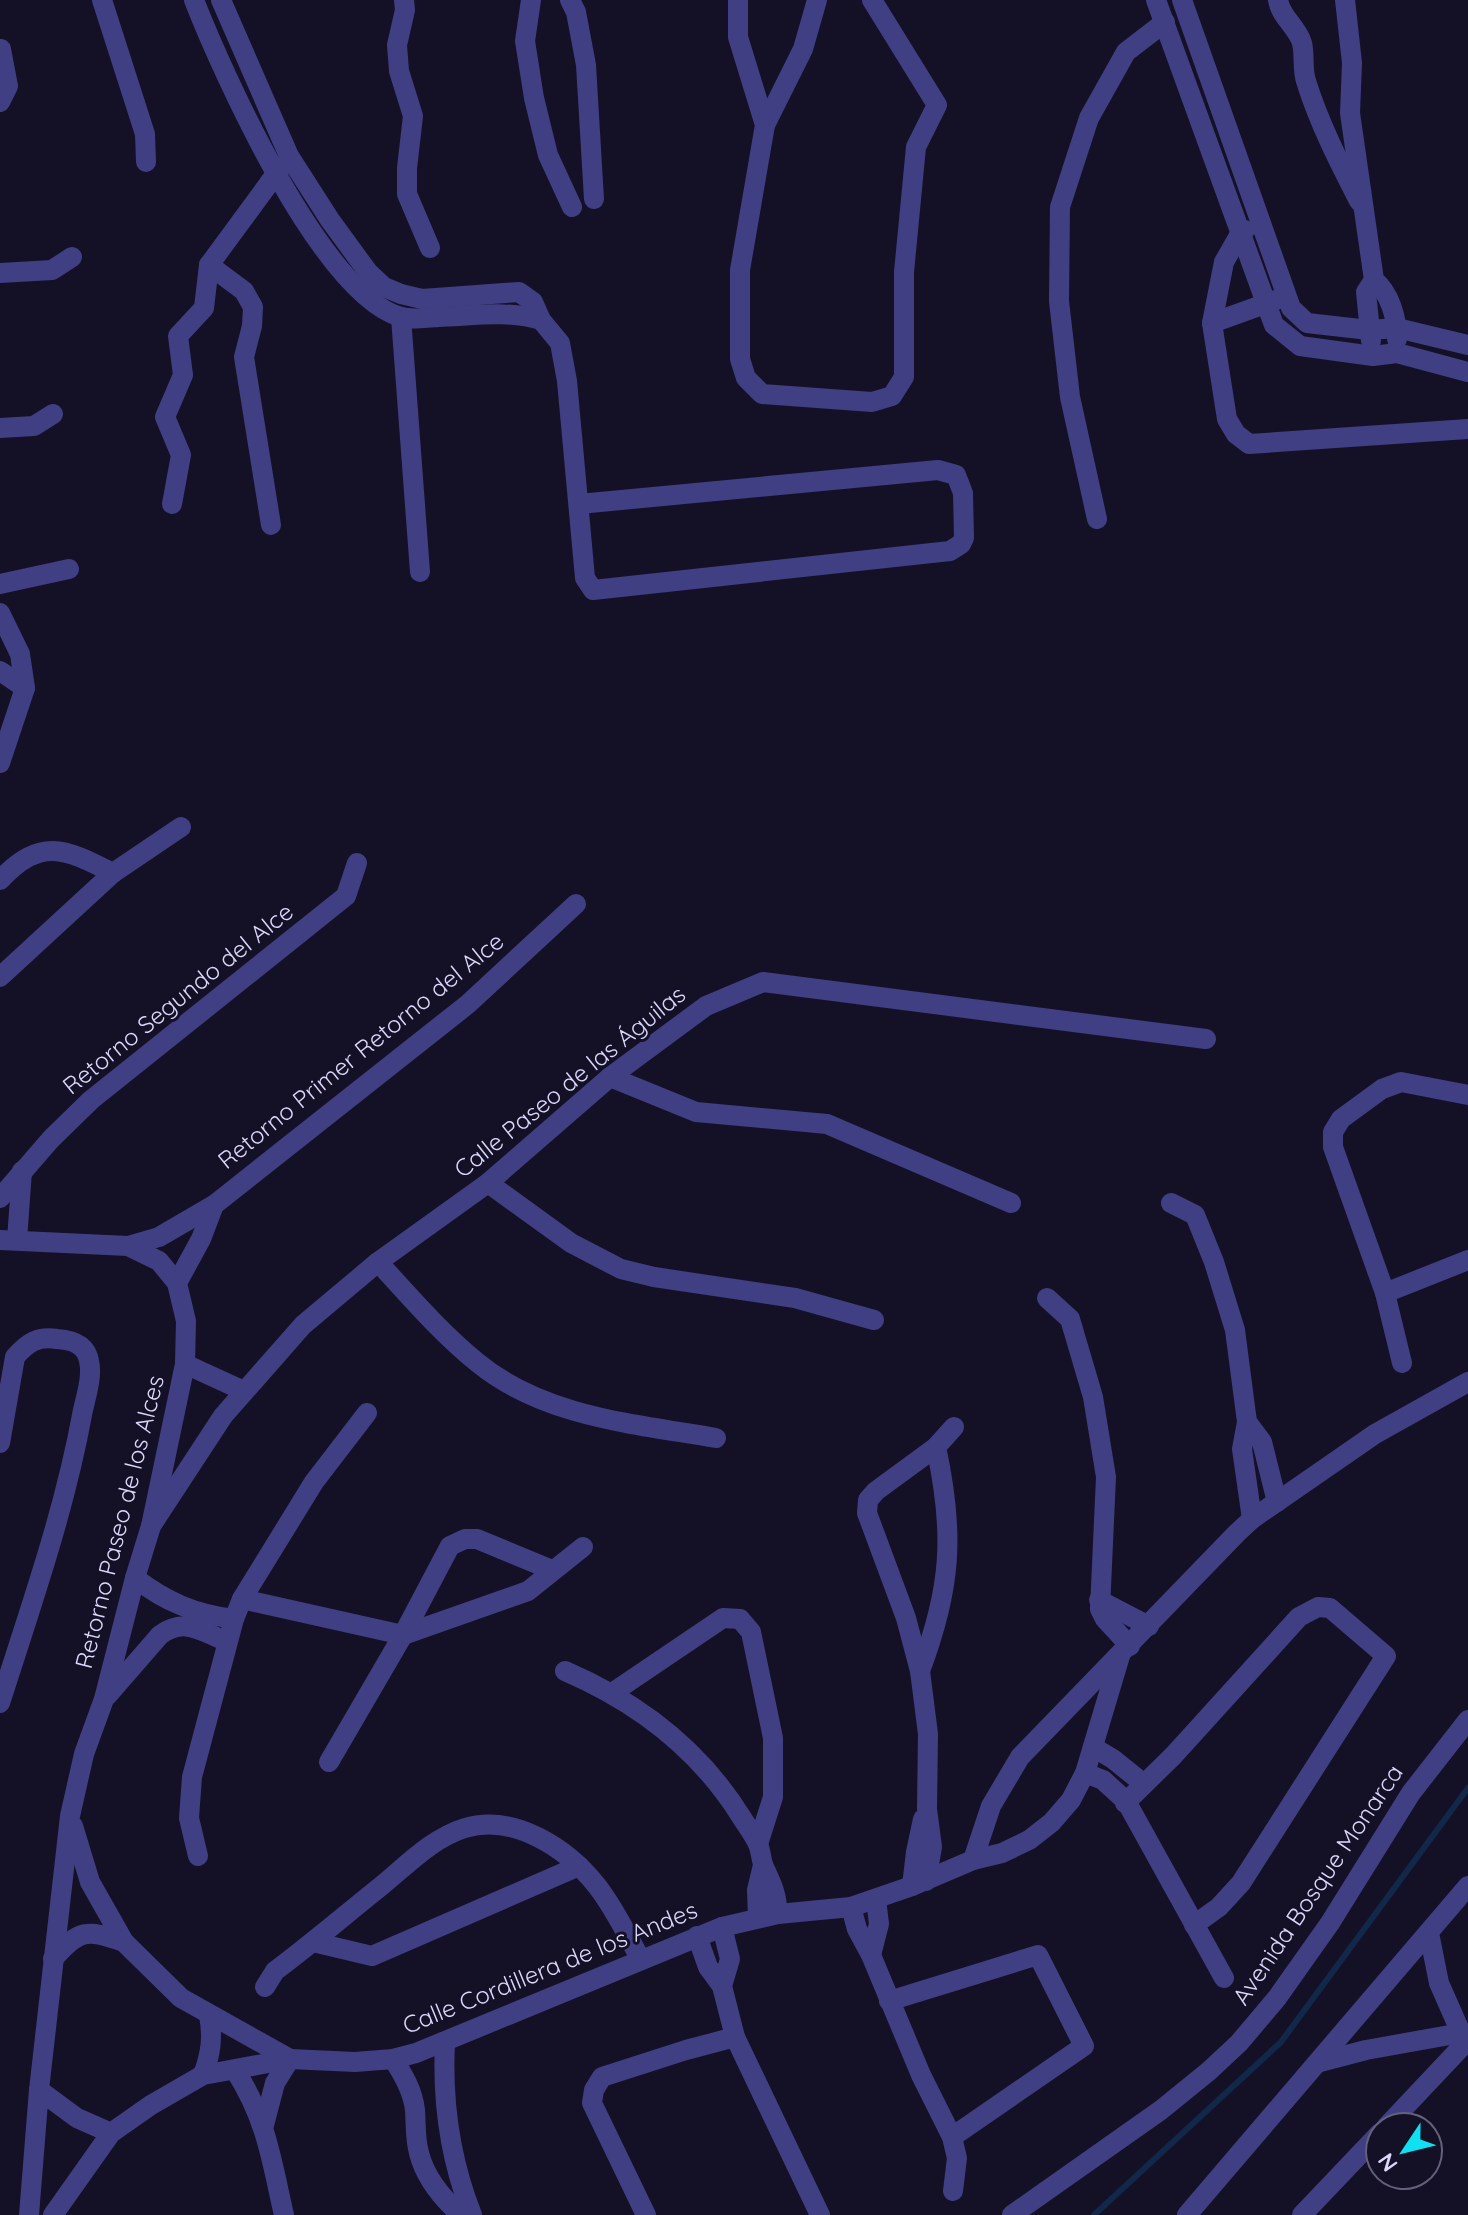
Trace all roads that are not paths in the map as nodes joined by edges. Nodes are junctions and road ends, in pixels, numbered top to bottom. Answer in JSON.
{"nodes":[{"id":1,"x":102,"y":0,"type":"edge"},
{"id":2,"x":194,"y":0,"type":"edge"},
{"id":3,"x":221,"y":0,"type":"edge"},
{"id":4,"x":404,"y":0,"type":"edge"},
{"id":5,"x":531,"y":0,"type":"edge"},
{"id":6,"x":570,"y":0,"type":"edge"},
{"id":7,"x":738,"y":0,"type":"edge"},
{"id":8,"x":817,"y":0,"type":"edge"},
{"id":9,"x":872,"y":0,"type":"edge"},
{"id":10,"x":1156,"y":0,"type":"edge"},
{"id":11,"x":1182,"y":0,"type":"edge"},
{"id":12,"x":1278,"y":0,"type":"edge"},
{"id":13,"x":1345,"y":0,"type":"edge"},
{"id":14,"x":1165,"y":22,"type":"junction"},
{"id":15,"x":1198,"y":43,"type":"junction"},
{"id":16,"x":1,"y":49,"type":"edge"},
{"id":17,"x":1175,"y":51,"type":"junction"},
{"id":18,"x":0,"y":102,"type":"edge"},
{"id":19,"x":765,"y":125,"type":"junction"},
{"id":20,"x":289,"y":156,"type":"junction"},
{"id":21,"x":146,"y":162,"type":"dead end"},
{"id":22,"x":276,"y":175,"type":"junction"},
{"id":23,"x":594,"y":199,"type":"dead end"},
{"id":24,"x":572,"y":207,"type":"dead end"},
{"id":25,"x":1364,"y":212,"type":"junction"},
{"id":26,"x":1261,"y":218,"type":"junction"},
{"id":27,"x":1240,"y":234,"type":"junction"},
{"id":28,"x":430,"y":248,"type":"dead end"},
{"id":29,"x":72,"y":257,"type":"dead end"},
{"id":30,"x":209,"y":265,"type":"junction"},
{"id":31,"x":0,"y":273,"type":"edge"},
{"id":32,"x":1374,"y":280,"type":"junction"},
{"id":33,"x":1289,"y":296,"type":"junction"},
{"id":34,"x":1266,"y":303,"type":"junction"},
{"id":35,"x":422,"y":308,"type":"junction"},
{"id":36,"x":401,"y":317,"type":"junction"},
{"id":37,"x":1212,"y":323,"type":"junction"},
{"id":38,"x":1397,"y":328,"type":"junction"},
{"id":39,"x":1369,"y":330,"type":"junction"},
{"id":40,"x":1468,"y":345,"type":"edge"},
{"id":41,"x":1397,"y":353,"type":"junction"},
{"id":42,"x":1373,"y":356,"type":"junction"},
{"id":43,"x":1468,"y":372,"type":"edge"},
{"id":44,"x":53,"y":414,"type":"dead end"},
{"id":45,"x":0,"y":428,"type":"edge"},
{"id":46,"x":1468,"y":429,"type":"edge"},
{"id":47,"x":172,"y":504,"type":"dead end"},
{"id":48,"x":579,"y":504,"type":"junction"},
{"id":49,"x":1097,"y":519,"type":"dead end"},
{"id":50,"x":271,"y":525,"type":"dead end"},
{"id":51,"x":69,"y":569,"type":"dead end"},
{"id":52,"x":420,"y":572,"type":"dead end"},
{"id":53,"x":0,"y":584,"type":"edge"},
{"id":54,"x":0,"y":613,"type":"edge"},
{"id":55,"x":0,"y":671,"type":"edge"},
{"id":56,"x":25,"y":688,"type":"junction"},
{"id":57,"x":0,"y":763,"type":"edge"},
{"id":58,"x":181,"y":827,"type":"dead end"},
{"id":59,"x":357,"y":863,"type":"dead end"},
{"id":60,"x":113,"y":873,"type":"junction"},
{"id":61,"x":0,"y":880,"type":"edge"},
{"id":62,"x":576,"y":904,"type":"dead end"},
{"id":63,"x":0,"y":977,"type":"edge"},
{"id":64,"x":1206,"y":1039,"type":"dead end"},
{"id":65,"x":610,"y":1077,"type":"junction"},
{"id":66,"x":1468,"y":1095,"type":"edge"},
{"id":67,"x":22,"y":1171,"type":"junction"},
{"id":68,"x":488,"y":1183,"type":"junction"},
{"id":69,"x":0,"y":1198,"type":"edge"},
{"id":70,"x":1011,"y":1203,"type":"dead end"},
{"id":71,"x":1171,"y":1203,"type":"dead end"},
{"id":72,"x":214,"y":1205,"type":"junction"},
{"id":73,"x":9,"y":1240,"type":"edge"},
{"id":74,"x":128,"y":1246,"type":"junction"},
{"id":75,"x":1468,"y":1260,"type":"edge"},
{"id":76,"x":378,"y":1262,"type":"junction"},
{"id":77,"x":177,"y":1283,"type":"junction"},
{"id":78,"x":1385,"y":1293,"type":"junction"},
{"id":79,"x":1047,"y":1298,"type":"dead end"},
{"id":80,"x":874,"y":1320,"type":"dead end"},
{"id":81,"x":1402,"y":1363,"type":"dead end"},
{"id":82,"x":185,"y":1364,"type":"junction"},
{"id":83,"x":1468,"y":1382,"type":"edge"},
{"id":84,"x":244,"y":1391,"type":"junction"},
{"id":85,"x":367,"y":1413,"type":"dead end"},
{"id":86,"x":1247,"y":1422,"type":"junction"},
{"id":87,"x":954,"y":1427,"type":"dead end"},
{"id":88,"x":716,"y":1438,"type":"dead end"},
{"id":89,"x":0,"y":1443,"type":"edge"},
{"id":90,"x":936,"y":1447,"type":"junction"},
{"id":91,"x":1277,"y":1502,"type":"junction"},
{"id":92,"x":1252,"y":1519,"type":"junction"},
{"id":93,"x":151,"y":1526,"type":"junction"},
{"id":94,"x":583,"y":1547,"type":"dead end"},
{"id":95,"x":552,"y":1570,"type":"junction"},
{"id":96,"x":135,"y":1578,"type":"junction"},
{"id":97,"x":242,"y":1599,"type":"junction"},
{"id":98,"x":1099,"y":1600,"type":"junction"},
{"id":99,"x":1149,"y":1626,"type":"junction"},
{"id":100,"x":230,"y":1631,"type":"junction"},
{"id":101,"x":403,"y":1635,"type":"junction"},
{"id":102,"x":1125,"y":1651,"type":"junction"},
{"id":103,"x":565,"y":1671,"type":"dead end"},
{"id":104,"x":920,"y":1671,"type":"junction"},
{"id":105,"x":612,"y":1693,"type":"junction"},
{"id":106,"x":104,"y":1699,"type":"junction"},
{"id":107,"x":0,"y":1703,"type":"edge"},
{"id":108,"x":1059,"y":1715,"type":"junction"},
{"id":109,"x":1468,"y":1720,"type":"edge"},
{"id":110,"x":1094,"y":1740,"type":"junction"},
{"id":111,"x":329,"y":1762,"type":"dead end"},
{"id":112,"x":1085,"y":1773,"type":"junction"},
{"id":113,"x":1144,"y":1784,"type":"junction"},
{"id":114,"x":1125,"y":1803,"type":"junction"},
{"id":115,"x":70,"y":1816,"type":"junction"},
{"id":116,"x":758,"y":1844,"type":"junction"},
{"id":117,"x":198,"y":1856,"type":"dead end"},
{"id":118,"x":973,"y":1860,"type":"junction"},
{"id":119,"x":579,"y":1866,"type":"junction"},
{"id":120,"x":919,"y":1884,"type":"junction"},
{"id":121,"x":1468,"y":1886,"type":"edge"},
{"id":122,"x":876,"y":1899,"type":"junction"},
{"id":123,"x":851,"y":1907,"type":"junction"},
{"id":124,"x":768,"y":1916,"type":"junction"},
{"id":125,"x":1194,"y":1925,"type":"junction"},
{"id":126,"x":722,"y":1927,"type":"junction"},
{"id":127,"x":1429,"y":1933,"type":"junction"},
{"id":128,"x":697,"y":1936,"type":"junction"},
{"id":129,"x":124,"y":1942,"type":"junction"},
{"id":130,"x":313,"y":1942,"type":"junction"},
{"id":131,"x":871,"y":1955,"type":"junction"},
{"id":132,"x":53,"y":1959,"type":"junction"},
{"id":133,"x":632,"y":1963,"type":"junction"},
{"id":134,"x":1224,"y":1978,"type":"dead end"},
{"id":135,"x":722,"y":1986,"type":"junction"},
{"id":136,"x":265,"y":1987,"type":"dead end"},
{"id":137,"x":889,"y":2001,"type":"junction"},
{"id":138,"x":209,"y":2015,"type":"junction"},
{"id":139,"x":1466,"y":2036,"type":"edge"},
{"id":140,"x":735,"y":2037,"type":"junction"},
{"id":141,"x":445,"y":2043,"type":"junction"},
{"id":142,"x":290,"y":2059,"type":"junction"},
{"id":143,"x":393,"y":2059,"type":"junction"},
{"id":144,"x":1320,"y":2062,"type":"junction"},
{"id":145,"x":235,"y":2070,"type":"junction"},
{"id":146,"x":203,"y":2075,"type":"junction"},
{"id":147,"x":39,"y":2090,"type":"junction"},
{"id":148,"x":445,"y":2102,"type":"junction"},
{"id":149,"x":415,"y":2107,"type":"junction"},
{"id":150,"x":1400,"y":2111,"type":"edge"},
{"id":151,"x":264,"y":2125,"type":"junction"},
{"id":152,"x":111,"y":2133,"type":"junction"},
{"id":153,"x":952,"y":2137,"type":"junction"},
{"id":154,"x":1364,"y":2150,"type":"edge"},
{"id":155,"x":953,"y":2191,"type":"dead end"},
{"id":156,"x":29,"y":2215,"type":"edge"},
{"id":157,"x":53,"y":2215,"type":"edge"},
{"id":158,"x":284,"y":2215,"type":"edge"},
{"id":159,"x":461,"y":2215,"type":"edge"},
{"id":160,"x":472,"y":2215,"type":"edge"},
{"id":161,"x":646,"y":2215,"type":"edge"},
{"id":162,"x":820,"y":2215,"type":"edge"},
{"id":163,"x":1012,"y":2215,"type":"edge"},
{"id":164,"x":1187,"y":2215,"type":"edge"},
{"id":165,"x":1302,"y":2215,"type":"edge"}],
"edges":[{"from":1,"to":21,"type":"street"},
{"from":2,"to":22,"type":"street"},
{"from":3,"to":20,"type":"street"},
{"from":4,"to":28,"type":"street"},
{"from":5,"to":24,"type":"street"},
{"from":6,"to":23,"type":"street"},
{"from":7,"to":19,"type":"street"},
{"from":8,"to":19,"type":"street"},
{"from":9,"to":19,"type":"street"},
{"from":10,"to":14,"type":"street"},
{"from":11,"to":15,"type":"street"},
{"from":12,"to":25,"type":"street"},
{"from":13,"to":25,"type":"street"},
{"from":14,"to":17,"type":"street"},
{"from":14,"to":49,"type":"street"},
{"from":15,"to":17,"type":"street"},
{"from":15,"to":26,"type":"street"},
{"from":16,"to":18,"type":"street"},
{"from":17,"to":27,"type":"street"},
{"from":20,"to":22,"type":"street"},
{"from":20,"to":35,"type":"street"},
{"from":22,"to":30,"type":"street"},
{"from":22,"to":36,"type":"street"},
{"from":25,"to":32,"type":"street"},
{"from":26,"to":27,"type":"street"},
{"from":26,"to":33,"type":"street"},
{"from":27,"to":34,"type":"street"},
{"from":27,"to":37,"type":"street"},
{"from":29,"to":31,"type":"street"},
{"from":30,"to":47,"type":"street"},
{"from":30,"to":50,"type":"street"},
{"from":32,"to":38,"type":"street"},
{"from":32,"to":39,"type":"street"},
{"from":33,"to":34,"type":"street"},
{"from":33,"to":39,"type":"street"},
{"from":34,"to":37,"type":"street"},
{"from":34,"to":42,"type":"street"},
{"from":35,"to":36,"type":"street"},
{"from":35,"to":48,"type":"street"},
{"from":36,"to":52,"type":"street"},
{"from":37,"to":46,"type":"street"},
{"from":38,"to":39,"type":"street"},
{"from":38,"to":40,"type":"street"},
{"from":38,"to":41,"type":"street"},
{"from":39,"to":42,"type":"street"},
{"from":41,"to":42,"type":"street"},
{"from":41,"to":43,"type":"street"},
{"from":44,"to":45,"type":"street"},
{"from":48,"to":48,"type":"street"},
{"from":51,"to":53,"type":"street"},
{"from":54,"to":56,"type":"street"},
{"from":55,"to":56,"type":"street"},
{"from":56,"to":57,"type":"street"},
{"from":58,"to":60,"type":"street"},
{"from":59,"to":67,"type":"street","name":"Retorno Segundo del Alce"},
{"from":60,"to":61,"type":"street"},
{"from":60,"to":63,"type":"street"},
{"from":62,"to":72,"type":"street","name":"Retorno Primer Retorno del Alce"},
{"from":64,"to":65,"type":"street","name":"Calle Paseo de las Águilas"},
{"from":65,"to":68,"type":"street","name":"Calle Paseo de las Águilas"},
{"from":65,"to":70,"type":"street"},
{"from":66,"to":78,"type":"street"},
{"from":67,"to":69,"type":"street","name":"Retorno Segundo del Alce"},
{"from":67,"to":73,"type":"street"},
{"from":68,"to":76,"type":"street","name":"Calle Paseo de las Águilas"},
{"from":68,"to":80,"type":"street"},
{"from":71,"to":86,"type":"street"},
{"from":72,"to":74,"type":"street","name":"Retorno Primer Retorno del Alce"},
{"from":72,"to":77,"type":"street","name":"Retorno Primer Retorno del Alce"},
{"from":73,"to":74,"type":"street"},
{"from":74,"to":77,"type":"street"},
{"from":75,"to":78,"type":"street"},
{"from":76,"to":84,"type":"street","name":"Calle Paseo de las Águilas"},
{"from":76,"to":88,"type":"street"},
{"from":77,"to":82,"type":"street","name":"Retorno Paseo de los Alces"},
{"from":78,"to":81,"type":"street"},
{"from":79,"to":98,"type":"street"},
{"from":82,"to":84,"type":"street"},
{"from":82,"to":93,"type":"street","name":"Retorno Paseo de los Alces"},
{"from":83,"to":91,"type":"street","name":"Calle Cordillera de los Andes"},
{"from":84,"to":93,"type":"street","name":"Calle Paseo de las Águilas"},
{"from":85,"to":97,"type":"street"},
{"from":86,"to":91,"type":"street"},
{"from":86,"to":92,"type":"street"},
{"from":87,"to":90,"type":"street"},
{"from":89,"to":107,"type":"street"},
{"from":90,"to":104,"type":"street"},
{"from":90,"to":104,"type":"street"},
{"from":91,"to":92,"type":"street","name":"Calle Cordillera de los Andes"},
{"from":92,"to":99,"type":"street","name":"Calle Cordillera de los Andes"},
{"from":93,"to":96,"type":"street","name":"Retorno Paseo de los Alces"},
{"from":94,"to":95,"type":"street"},
{"from":95,"to":101,"type":"street"},
{"from":95,"to":101,"type":"street"},
{"from":96,"to":100,"type":"street"},
{"from":96,"to":106,"type":"street","name":"Retorno Paseo de los Alces"},
{"from":97,"to":100,"type":"street"},
{"from":97,"to":101,"type":"street"},
{"from":98,"to":99,"type":"street"},
{"from":98,"to":102,"type":"street"},
{"from":99,"to":102,"type":"street","name":"Calle Cordillera de los Andes"},
{"from":100,"to":106,"type":"street"},
{"from":100,"to":117,"type":"street"},
{"from":101,"to":111,"type":"street"},
{"from":102,"to":108,"type":"street","name":"Calle Cordillera de los Andes"},
{"from":102,"to":110,"type":"street","name":"Calle Cordillera de los Andes"},
{"from":103,"to":105,"type":"street"},
{"from":104,"to":120,"type":"street"},
{"from":105,"to":116,"type":"street"},
{"from":105,"to":116,"type":"street"},
{"from":106,"to":115,"type":"street","name":"Retorno Paseo de los Alces"},
{"from":108,"to":110,"type":"street"},
{"from":108,"to":118,"type":"street","name":"Calle Cordillera de los Andes"},
{"from":109,"to":163,"type":"street","name":"Avenida Bosque Monarca"},
{"from":110,"to":112,"type":"street","name":"Calle Cordillera de los Andes"},
{"from":110,"to":113,"type":"street"},
{"from":112,"to":114,"type":"street"},
{"from":112,"to":118,"type":"street","name":"Calle Cordillera de los Andes"},
{"from":113,"to":114,"type":"street"},
{"from":113,"to":125,"type":"street"},
{"from":114,"to":125,"type":"street"},
{"from":115,"to":129,"type":"street"},
{"from":115,"to":132,"type":"street"},
{"from":116,"to":124,"type":"street"},
{"from":118,"to":120,"type":"street","name":"Calle Cordillera de los Andes"},
{"from":119,"to":130,"type":"street"},
{"from":119,"to":130,"type":"street"},
{"from":119,"to":133,"type":"street"},
{"from":120,"to":122,"type":"street","name":"Calle Cordillera de los Andes"},
{"from":121,"to":127,"type":"street"},
{"from":122,"to":123,"type":"street","name":"Calle Cordillera de los Andes"},
{"from":122,"to":131,"type":"street"},
{"from":123,"to":124,"type":"street","name":"Calle Cordillera de los Andes"},
{"from":123,"to":131,"type":"street"},
{"from":124,"to":126,"type":"street","name":"Calle Cordillera de los Andes"},
{"from":125,"to":134,"type":"street"},
{"from":126,"to":128,"type":"street","name":"Calle Cordillera de los Andes"},
{"from":126,"to":135,"type":"street"},
{"from":127,"to":139,"type":"street"},
{"from":127,"to":144,"type":"street"},
{"from":128,"to":133,"type":"street","name":"Calle Cordillera de los Andes"},
{"from":128,"to":135,"type":"street"},
{"from":129,"to":132,"type":"street"},
{"from":129,"to":138,"type":"street"},
{"from":130,"to":136,"type":"street"},
{"from":131,"to":137,"type":"street"},
{"from":132,"to":147,"type":"street"},
{"from":133,"to":141,"type":"street","name":"Calle Cordillera de los Andes"},
{"from":135,"to":140,"type":"street"},
{"from":137,"to":153,"type":"street"},
{"from":137,"to":153,"type":"street"},
{"from":138,"to":142,"type":"street"},
{"from":138,"to":146,"type":"street"},
{"from":139,"to":144,"type":"street"},
{"from":139,"to":150,"type":"street"},
{"from":140,"to":161,"type":"street"},
{"from":140,"to":162,"type":"street"},
{"from":141,"to":143,"type":"street","name":"Calle Cordillera de los Andes"},
{"from":141,"to":148,"type":"street"},
{"from":142,"to":143,"type":"street","name":"Calle Cordillera de los Andes"},
{"from":142,"to":145,"type":"street","name":"Calle Cordillera de los Andes"},
{"from":142,"to":151,"type":"street"},
{"from":143,"to":149,"type":"street"},
{"from":144,"to":164,"type":"street"},
{"from":145,"to":146,"type":"street","name":"Calle Cordillera de los Andes"},
{"from":145,"to":151,"type":"street"},
{"from":146,"to":152,"type":"street","name":"Calle Cordillera de los Andes"},
{"from":147,"to":152,"type":"street"},
{"from":147,"to":156,"type":"street"},
{"from":148,"to":149,"type":"street"},
{"from":148,"to":160,"type":"street"},
{"from":149,"to":159,"type":"street"},
{"from":151,"to":158,"type":"street"},
{"from":152,"to":157,"type":"street","name":"Calle Cordillera de los Andes"},
{"from":153,"to":155,"type":"street"},
{"from":154,"to":165,"type":"street"}]}
